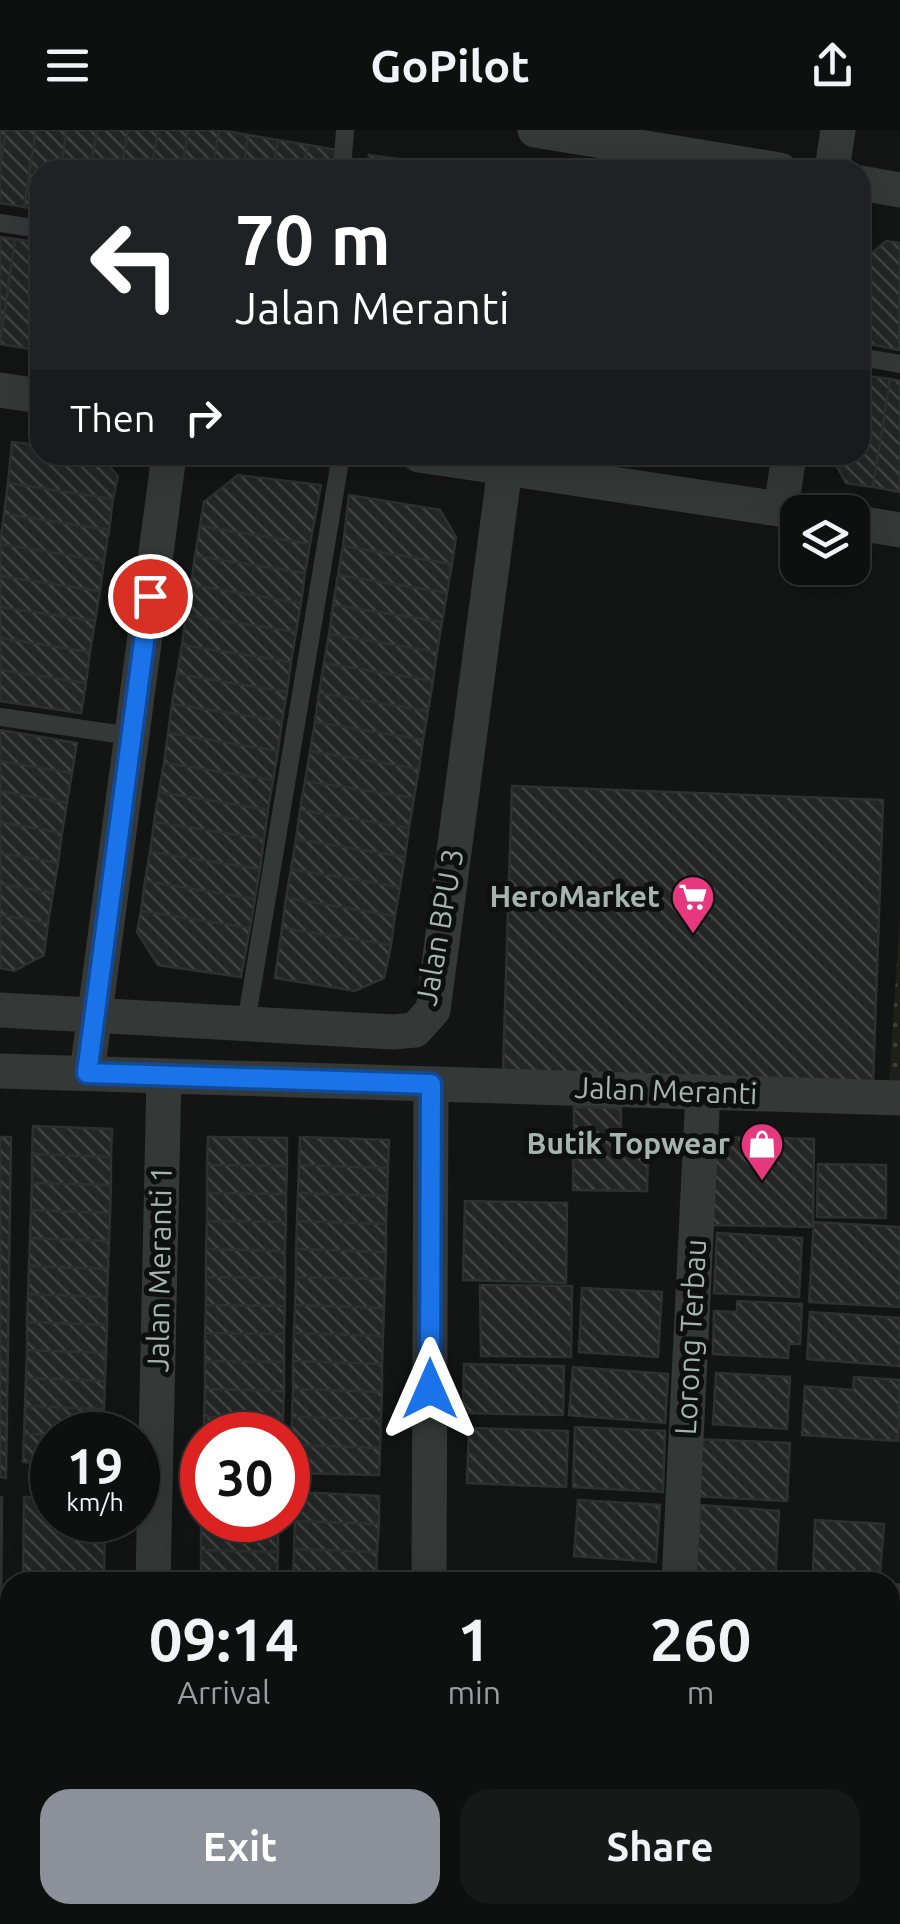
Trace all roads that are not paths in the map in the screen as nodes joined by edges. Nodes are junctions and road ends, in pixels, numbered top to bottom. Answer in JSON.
{"nodes":[{"id":1,"x":346,"y":130,"type":"edge"},
{"id":2,"x":536,"y":130,"type":"edge"},
{"id":3,"x":838,"y":130,"type":"edge"},
{"id":4,"x":343,"y":160,"type":"edge"},
{"id":5,"x":719,"y":160,"type":"edge"},
{"id":6,"x":834,"y":160,"type":"edge"},
{"id":7,"x":870,"y":185,"type":"edge"},
{"id":8,"x":900,"y":190,"type":"edge"},
{"id":9,"x":0,"y":223,"type":"edge"},
{"id":10,"x":30,"y":228,"type":"edge"},
{"id":11,"x":870,"y":359,"type":"edge"},
{"id":12,"x":900,"y":364,"type":"edge"},
{"id":13,"x":0,"y":393,"type":"edge"},
{"id":14,"x":30,"y":395,"type":"edge"},
{"id":15,"x":169,"y":465,"type":"edge"},
{"id":16,"x":339,"y":465,"type":"edge"},
{"id":17,"x":485,"y":465,"type":"edge"},
{"id":18,"x":789,"y":465,"type":"edge"},
{"id":19,"x":505,"y":468,"type":"junction"},
{"id":20,"x":790,"y":495,"type":"edge"},
{"id":21,"x":780,"y":509,"type":"edge"},
{"id":22,"x":870,"y":525,"type":"edge"},
{"id":23,"x":900,"y":530,"type":"edge"},
{"id":24,"x":0,"y":717,"type":"edge"},
{"id":25,"x":132,"y":736,"type":"junction"},
{"id":26,"x":0,"y":1010,"type":"edge"},
{"id":27,"x":94,"y":1015,"type":"junction"},
{"id":28,"x":246,"y":1024,"type":"junction"},
{"id":29,"x":0,"y":1070,"type":"edge"},
{"id":30,"x":87,"y":1073,"type":"junction"},
{"id":31,"x":164,"y":1076,"type":"junction"},
{"id":32,"x":431,"y":1084,"type":"junction"},
{"id":33,"x":703,"y":1092,"type":"junction"},
{"id":34,"x":900,"y":1098,"type":"edge"},
{"id":35,"x":153,"y":1572,"type":"edge"},
{"id":36,"x":439,"y":1572,"type":"edge"},
{"id":37,"x":679,"y":1572,"type":"edge"}],
"edges":[{"from":1,"to":4,"type":"lane"},
{"from":2,"to":5,"type":"street"},
{"from":3,"to":6,"type":"street"},
{"from":7,"to":8,"type":"street"},
{"from":9,"to":10,"type":"lane"},
{"from":11,"to":12,"type":"lane"},
{"from":13,"to":14,"type":"street"},
{"from":15,"to":25,"type":"street"},
{"from":16,"to":28,"type":"lane"},
{"from":17,"to":19,"type":"street"},
{"from":18,"to":20,"type":"street"},
{"from":19,"to":21,"type":"street"},
{"from":19,"to":28,"type":"street","name":"Jalan BPU 3"},
{"from":22,"to":23,"type":"street"},
{"from":24,"to":25,"type":"lane"},
{"from":25,"to":27,"type":"street"},
{"from":26,"to":27,"type":"street","name":"Jalan BPU 3"},
{"from":27,"to":28,"type":"street","name":"Jalan BPU 3"},
{"from":27,"to":30,"type":"street"},
{"from":29,"to":30,"type":"street","name":"Jalan Meranti"},
{"from":30,"to":31,"type":"street","name":"Jalan Meranti"},
{"from":31,"to":32,"type":"street","name":"Jalan Meranti"},
{"from":31,"to":35,"type":"street","name":"Jalan Meranti 1"},
{"from":32,"to":33,"type":"street","name":"Jalan Meranti"},
{"from":32,"to":36,"type":"street"},
{"from":33,"to":34,"type":"street","name":"Jalan Meranti"},
{"from":33,"to":37,"type":"street","name":"Lorong Terbau"}]}
